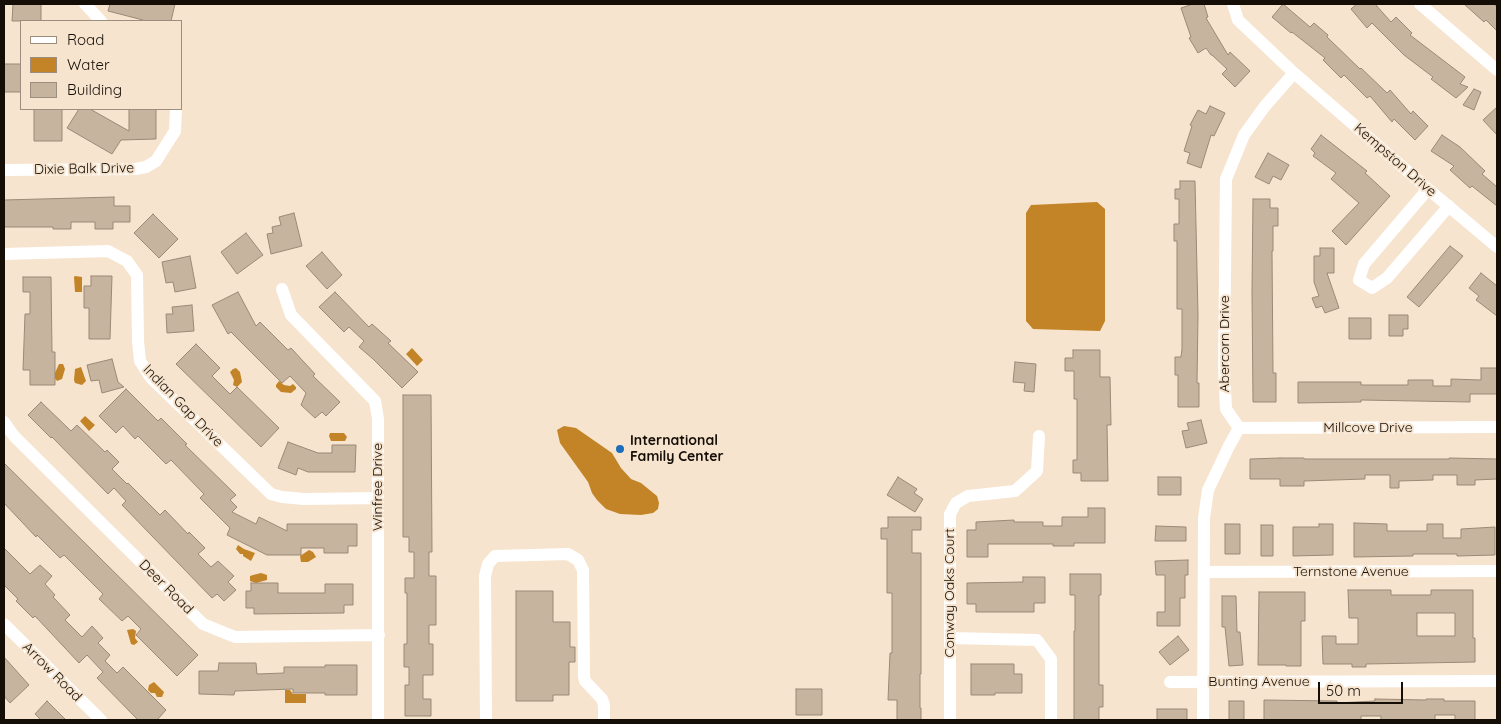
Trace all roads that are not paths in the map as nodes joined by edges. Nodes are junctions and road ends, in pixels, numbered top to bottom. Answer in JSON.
{"nodes":[{"id":1,"x":85,"y":4,"type":"edge"},
{"id":2,"x":1233,"y":4,"type":"edge"},
{"id":3,"x":1420,"y":4,"type":"edge"},
{"id":4,"x":100,"y":20,"type":"edge"},
{"id":5,"x":1497,"y":70,"type":"edge"},
{"id":6,"x":1294,"y":73,"type":"junction"},
{"id":7,"x":176,"y":110,"type":"edge"},
{"id":8,"x":4,"y":170,"type":"edge"},
{"id":9,"x":1428,"y":189,"type":"junction"},
{"id":10,"x":1448,"y":206,"type":"junction"},
{"id":11,"x":1497,"y":247,"type":"edge"},
{"id":12,"x":4,"y":254,"type":"edge"},
{"id":13,"x":282,"y":289,"type":"dead end"},
{"id":14,"x":4,"y":422,"type":"edge"},
{"id":15,"x":1497,"y":427,"type":"edge"},
{"id":16,"x":1239,"y":428,"type":"junction"},
{"id":17,"x":1039,"y":436,"type":"dead end"},
{"id":18,"x":378,"y":498,"type":"junction"},
{"id":19,"x":1497,"y":571,"type":"edge"},
{"id":20,"x":1205,"y":572,"type":"junction"},
{"id":21,"x":4,"y":624,"type":"edge"},
{"id":22,"x":379,"y":636,"type":"junction"},
{"id":23,"x":951,"y":638,"type":"junction"},
{"id":24,"x":1497,"y":680,"type":"edge"},
{"id":25,"x":1170,"y":682,"type":"dead end"},
{"id":26,"x":1203,"y":682,"type":"junction"},
{"id":27,"x":101,"y":720,"type":"edge"},
{"id":28,"x":378,"y":720,"type":"edge"},
{"id":29,"x":486,"y":720,"type":"edge"},
{"id":30,"x":604,"y":720,"type":"edge"},
{"id":31,"x":950,"y":720,"type":"edge"},
{"id":32,"x":1051,"y":720,"type":"edge"},
{"id":33,"x":1203,"y":720,"type":"edge"}],
"edges":[{"from":1,"to":4,"type":"street"},
{"from":2,"to":6,"type":"street"},
{"from":3,"to":5,"type":"street"},
{"from":6,"to":9,"type":"street","name":"Kempston Drive"},
{"from":6,"to":16,"type":"street","name":"Abercorn Drive"},
{"from":7,"to":8,"type":"street","name":"Dixie Balk Drive"},
{"from":9,"to":10,"type":"street","name":"Kempston Drive"},
{"from":9,"to":10,"type":"street"},
{"from":10,"to":11,"type":"street","name":"Kempston Drive"},
{"from":12,"to":18,"type":"street","name":"Indian Gap Drive"},
{"from":13,"to":18,"type":"street","name":"Winfree Drive"},
{"from":14,"to":22,"type":"street","name":"Deer Road"},
{"from":15,"to":16,"type":"street","name":"Millcove Drive"},
{"from":16,"to":20,"type":"street"},
{"from":17,"to":23,"type":"street","name":"Conway Oaks Court"},
{"from":18,"to":22,"type":"street","name":"Winfree Drive"},
{"from":19,"to":20,"type":"street","name":"Ternstone Avenue"},
{"from":20,"to":26,"type":"street"},
{"from":21,"to":27,"type":"street","name":"Arrow Road"},
{"from":22,"to":28,"type":"street","name":"Winfree Drive"},
{"from":23,"to":31,"type":"street","name":"Conway Oaks Court"},
{"from":23,"to":32,"type":"street"},
{"from":24,"to":26,"type":"street","name":"Bunting Avenue"},
{"from":25,"to":26,"type":"street","name":"Bunting Avenue"},
{"from":26,"to":33,"type":"street"},
{"from":29,"to":30,"type":"street"}]}
